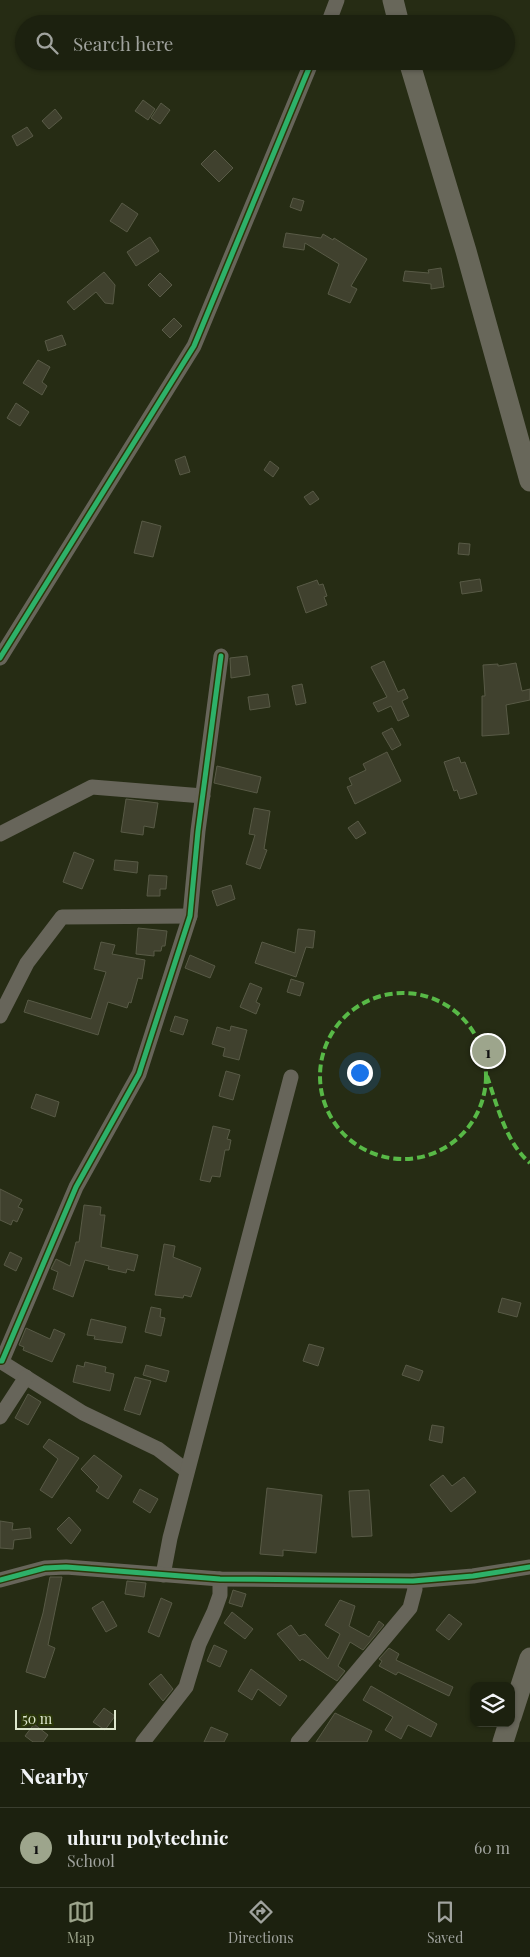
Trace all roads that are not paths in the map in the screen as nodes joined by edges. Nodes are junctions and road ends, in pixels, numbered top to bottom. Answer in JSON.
{"nodes":[{"id":1,"x":338,"y":0,"type":"edge"},
{"id":2,"x":393,"y":0,"type":"edge"},
{"id":3,"x":332,"y":15,"type":"edge"},
{"id":4,"x":397,"y":15,"type":"edge"},
{"id":5,"x":308,"y":70,"type":"edge"},
{"id":6,"x":412,"y":70,"type":"edge"},
{"id":7,"x":530,"y":481,"type":"edge"},
{"id":8,"x":221,"y":656,"type":"dead end"},
{"id":9,"x":0,"y":658,"type":"edge"},
{"id":10,"x":202,"y":796,"type":"junction"},
{"id":11,"x":0,"y":834,"type":"edge"},
{"id":12,"x":190,"y":916,"type":"junction"},
{"id":13,"x":0,"y":1016,"type":"edge"},
{"id":14,"x":292,"y":1078,"type":"dead end"},
{"id":15,"x":1,"y":1361,"type":"edge"},
{"id":16,"x":26,"y":1377,"type":"junction"},
{"id":17,"x":0,"y":1417,"type":"edge"},
{"id":18,"x":188,"y":1471,"type":"junction"},
{"id":19,"x":530,"y":1567,"type":"edge"},
{"id":20,"x":163,"y":1575,"type":"junction"},
{"id":21,"x":220,"y":1579,"type":"junction"},
{"id":22,"x":0,"y":1580,"type":"edge"},
{"id":23,"x":414,"y":1580,"type":"junction"},
{"id":24,"x":530,"y":1658,"type":"edge"},
{"id":25,"x":515,"y":1705,"type":"edge"},
{"id":26,"x":508,"y":1727,"type":"edge"},
{"id":27,"x":144,"y":1742,"type":"edge"},
{"id":28,"x":298,"y":1742,"type":"edge"},
{"id":29,"x":503,"y":1742,"type":"edge"}],
"edges":[{"from":1,"to":3,"type":"street"},
{"from":2,"to":4,"type":"street"},
{"from":5,"to":9,"type":"street"},
{"from":6,"to":7,"type":"street"},
{"from":8,"to":10,"type":"street"},
{"from":10,"to":11,"type":"street"},
{"from":10,"to":12,"type":"street"},
{"from":12,"to":13,"type":"street"},
{"from":12,"to":15,"type":"street"},
{"from":14,"to":18,"type":"street"},
{"from":15,"to":16,"type":"street"},
{"from":16,"to":17,"type":"street"},
{"from":16,"to":18,"type":"street"},
{"from":18,"to":20,"type":"street"},
{"from":19,"to":23,"type":"street"},
{"from":20,"to":21,"type":"street"},
{"from":20,"to":22,"type":"street"},
{"from":21,"to":23,"type":"street"},
{"from":21,"to":27,"type":"street"},
{"from":23,"to":28,"type":"street"},
{"from":24,"to":25,"type":"street"},
{"from":26,"to":29,"type":"street"}]}
